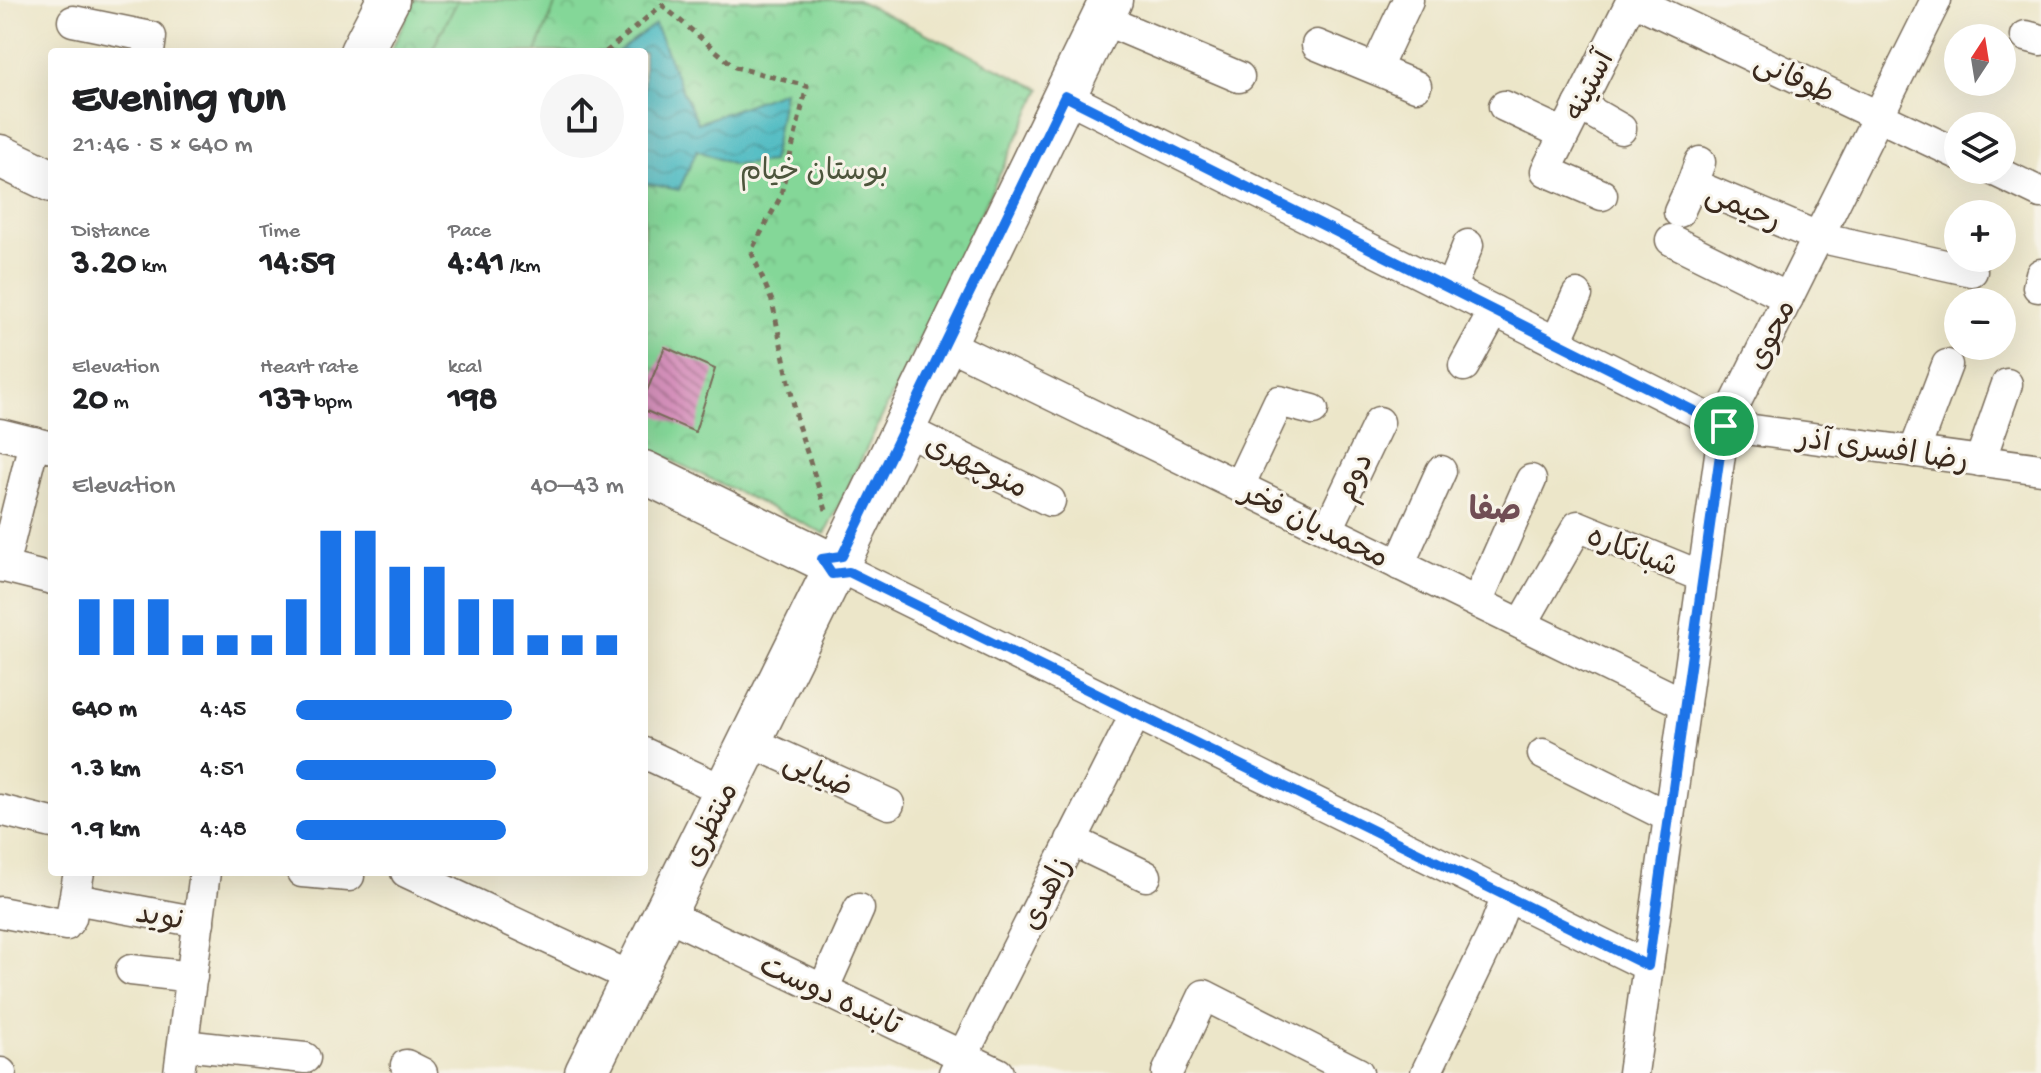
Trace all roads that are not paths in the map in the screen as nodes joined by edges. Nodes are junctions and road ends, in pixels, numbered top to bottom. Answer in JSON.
{"nodes":[{"id":1,"x":388,"y":0,"type":"edge"},
{"id":2,"x":1408,"y":0,"type":"edge"},
{"id":3,"x":1632,"y":0,"type":"edge"},
{"id":4,"x":1936,"y":0,"type":"edge"},
{"id":5,"x":1107,"y":9,"type":"edge"},
{"id":6,"x":73,"y":21,"type":"dead end"},
{"id":7,"x":1317,"y":45,"type":"dead end"},
{"id":8,"x":150,"y":48,"type":"edge"},
{"id":9,"x":363,"y":48,"type":"edge"},
{"id":10,"x":1376,"y":68,"type":"junction"},
{"id":11,"x":1239,"y":77,"type":"dead end"},
{"id":12,"x":1416,"y":86,"type":"dead end"},
{"id":13,"x":1065,"y":96,"type":"junction"},
{"id":14,"x":1579,"y":105,"type":"junction"},
{"id":15,"x":1504,"y":106,"type":"dead end"},
{"id":16,"x":1879,"y":116,"type":"junction"},
{"id":17,"x":1621,"y":129,"type":"dead end"},
{"id":18,"x":1564,"y":134,"type":"junction"},
{"id":19,"x":1944,"y":147,"type":"edge"},
{"id":20,"x":0,"y":156,"type":"edge"},
{"id":21,"x":48,"y":179,"type":"edge"},
{"id":22,"x":2016,"y":181,"type":"edge"},
{"id":23,"x":2041,"y":193,"type":"edge"},
{"id":24,"x":1602,"y":195,"type":"dead end"},
{"id":25,"x":1818,"y":237,"type":"junction"},
{"id":26,"x":1468,"y":245,"type":"dead end"},
{"id":27,"x":1944,"y":265,"type":"edge"},
{"id":28,"x":1450,"y":289,"type":"junction"},
{"id":29,"x":1577,"y":295,"type":"dead end"},
{"id":30,"x":1788,"y":298,"type":"junction"},
{"id":31,"x":1494,"y":311,"type":"junction"},
{"id":32,"x":1556,"y":342,"type":"junction"},
{"id":33,"x":945,"y":343,"type":"junction"},
{"id":34,"x":1947,"y":365,"type":"dead end"},
{"id":35,"x":1464,"y":366,"type":"dead end"},
{"id":36,"x":2007,"y":384,"type":"dead end"},
{"id":37,"x":1313,"y":410,"type":"dead end"},
{"id":38,"x":1379,"y":422,"type":"dead end"},
{"id":39,"x":1724,"y":426,"type":"junction"},
{"id":40,"x":904,"y":429,"type":"junction"},
{"id":41,"x":0,"y":434,"type":"edge"},
{"id":42,"x":43,"y":445,"type":"edge"},
{"id":43,"x":1914,"y":452,"type":"junction"},
{"id":44,"x":1980,"y":461,"type":"junction"},
{"id":45,"x":2041,"y":469,"type":"edge"},
{"id":46,"x":1441,"y":471,"type":"dead end"},
{"id":47,"x":648,"y":474,"type":"edge"},
{"id":48,"x":1531,"y":480,"type":"dead end"},
{"id":49,"x":1239,"y":486,"type":"junction"},
{"id":50,"x":1050,"y":501,"type":"dead end"},
{"id":51,"x":1328,"y":529,"type":"junction"},
{"id":52,"x":1399,"y":565,"type":"junction"},
{"id":53,"x":1,"y":566,"type":"edge"},
{"id":54,"x":836,"y":566,"type":"junction"},
{"id":55,"x":1703,"y":577,"type":"junction"},
{"id":56,"x":48,"y":578,"type":"edge"},
{"id":57,"x":1477,"y":602,"type":"junction"},
{"id":58,"x":1522,"y":624,"type":"junction"},
{"id":59,"x":1685,"y":704,"type":"junction"},
{"id":60,"x":1136,"y":713,"type":"junction"},
{"id":61,"x":749,"y":741,"type":"junction"},
{"id":62,"x":1543,"y":754,"type":"dead end"},
{"id":63,"x":648,"y":755,"type":"edge"},
{"id":64,"x":725,"y":791,"type":"junction"},
{"id":65,"x":889,"y":804,"type":"dead end"},
{"id":66,"x":0,"y":810,"type":"edge"},
{"id":67,"x":1669,"y":817,"type":"junction"},
{"id":68,"x":48,"y":822,"type":"edge"},
{"id":69,"x":1071,"y":840,"type":"junction"},
{"id":70,"x":205,"y":876,"type":"edge"},
{"id":71,"x":415,"y":876,"type":"edge"},
{"id":72,"x":1146,"y":876,"type":"dead end"},
{"id":73,"x":77,"y":885,"type":"edge"},
{"id":74,"x":1507,"y":896,"type":"junction"},
{"id":75,"x":859,"y":909,"type":"dead end"},
{"id":76,"x":0,"y":912,"type":"edge"},
{"id":77,"x":665,"y":914,"type":"junction"},
{"id":78,"x":199,"y":922,"type":"junction"},
{"id":79,"x":1648,"y":966,"type":"junction"},
{"id":80,"x":131,"y":970,"type":"dead end"},
{"id":81,"x":192,"y":977,"type":"junction"},
{"id":82,"x":633,"y":978,"type":"junction"},
{"id":83,"x":823,"y":990,"type":"junction"},
{"id":84,"x":305,"y":1058,"type":"dead end"},
{"id":85,"x":181,"y":1059,"type":"edge"},
{"id":86,"x":958,"y":1064,"type":"edge"},
{"id":87,"x":1429,"y":1072,"type":"edge"},
{"id":88,"x":586,"y":1073,"type":"edge"},
{"id":89,"x":998,"y":1073,"type":"edge"},
{"id":90,"x":1167,"y":1073,"type":"edge"},
{"id":91,"x":1358,"y":1073,"type":"edge"},
{"id":92,"x":1633,"y":1073,"type":"edge"}],
"edges":[{"from":1,"to":9,"type":"main road"},
{"from":2,"to":10,"type":"street"},
{"from":3,"to":14,"type":"street","name":"آستینه"},
{"from":3,"to":16,"type":"street","name":"طوفانی"},
{"from":4,"to":16,"type":"street","name":"محوی"},
{"from":5,"to":11,"type":"street"},
{"from":5,"to":13,"type":"main road","name":"منتظری"},
{"from":6,"to":8,"type":"street"},
{"from":7,"to":10,"type":"street"},
{"from":10,"to":12,"type":"street"},
{"from":13,"to":28,"type":"street","name":"رضا افسری آذر"},
{"from":13,"to":33,"type":"main road","name":"منتظری"},
{"from":14,"to":17,"type":"street"},
{"from":14,"to":18,"type":"street","name":"آستینه"},
{"from":15,"to":18,"type":"street"},
{"from":16,"to":19,"type":"street","name":"طوفانی"},
{"from":16,"to":25,"type":"street","name":"محوی"},
{"from":18,"to":24,"type":"street","name":"آستینه"},
{"from":20,"to":21,"type":"main road"},
{"from":22,"to":23,"type":"street"},
{"from":25,"to":27,"type":"street","name":"رحیمی"},
{"from":25,"to":30,"type":"street","name":"محوی"},
{"from":25,"to":30,"type":"street","name":"رحیمی"},
{"from":26,"to":28,"type":"street"},
{"from":28,"to":31,"type":"street","name":"رضا افسری آذر"},
{"from":29,"to":32,"type":"street"},
{"from":30,"to":39,"type":"street","name":"محوی"},
{"from":31,"to":32,"type":"street","name":"رضا افسری آذر"},
{"from":31,"to":35,"type":"street"},
{"from":32,"to":39,"type":"street","name":"رضا افسری آذر"},
{"from":33,"to":40,"type":"main road","name":"منتظری"},
{"from":33,"to":49,"type":"street","name":"محمدیان فخر"},
{"from":34,"to":43,"type":"street"},
{"from":36,"to":44,"type":"street"},
{"from":37,"to":49,"type":"street"},
{"from":38,"to":51,"type":"street","name":"دوم"},
{"from":39,"to":43,"type":"street","name":"رضا افسری آذر"},
{"from":39,"to":55,"type":"street","name":"محوی"},
{"from":40,"to":50,"type":"street","name":"منوچهری"},
{"from":40,"to":54,"type":"main road","name":"منتظری"},
{"from":41,"to":42,"type":"street"},
{"from":42,"to":53,"type":"street"},
{"from":43,"to":44,"type":"street","name":"رضا افسری آذر"},
{"from":44,"to":45,"type":"street","name":"رضا افسری آذر"},
{"from":46,"to":52,"type":"street"},
{"from":47,"to":54,"type":"main road"},
{"from":48,"to":57,"type":"street"},
{"from":49,"to":51,"type":"street","name":"محمدیان فخر"},
{"from":51,"to":52,"type":"street","name":"محمدیان فخر"},
{"from":52,"to":57,"type":"street","name":"محمدیان فخر"},
{"from":53,"to":56,"type":"street"},
{"from":54,"to":60,"type":"street"},
{"from":54,"to":61,"type":"main road","name":"منتظری"},
{"from":55,"to":58,"type":"street","name":"شبانکاره"},
{"from":55,"to":59,"type":"street","name":"محوی"},
{"from":57,"to":58,"type":"street","name":"محمدیان فخر"},
{"from":58,"to":59,"type":"street","name":"محمدیان فخر"},
{"from":59,"to":67,"type":"street","name":"محوی"},
{"from":60,"to":69,"type":"street","name":"زاهدی"},
{"from":60,"to":74,"type":"street"},
{"from":61,"to":64,"type":"main road","name":"منتظری"},
{"from":61,"to":65,"type":"street","name":"ضیایی"},
{"from":62,"to":67,"type":"street"},
{"from":63,"to":64,"type":"street"},
{"from":64,"to":77,"type":"main road","name":"منتظری"},
{"from":66,"to":68,"type":"street"},
{"from":67,"to":79,"type":"street","name":"محوی"},
{"from":69,"to":72,"type":"street"},
{"from":69,"to":86,"type":"street","name":"زاهدی"},
{"from":70,"to":78,"type":"street"},
{"from":71,"to":82,"type":"street"},
{"from":73,"to":76,"type":"street"},
{"from":73,"to":78,"type":"street","name":"نوید"},
{"from":74,"to":79,"type":"street"},
{"from":74,"to":87,"type":"street"},
{"from":75,"to":83,"type":"street"},
{"from":77,"to":82,"type":"main road","name":"منتظری"},
{"from":77,"to":83,"type":"street","name":"تابنده دوست"},
{"from":78,"to":81,"type":"street"},
{"from":79,"to":92,"type":"street","name":"محوی"},
{"from":80,"to":81,"type":"street"},
{"from":81,"to":85,"type":"street"},
{"from":82,"to":88,"type":"main road","name":"منتظری"},
{"from":83,"to":86,"type":"street","name":"تابنده دوست"},
{"from":84,"to":85,"type":"street"},
{"from":86,"to":89,"type":"street","name":"تابنده دوست"},
{"from":90,"to":91,"type":"street"}]}
